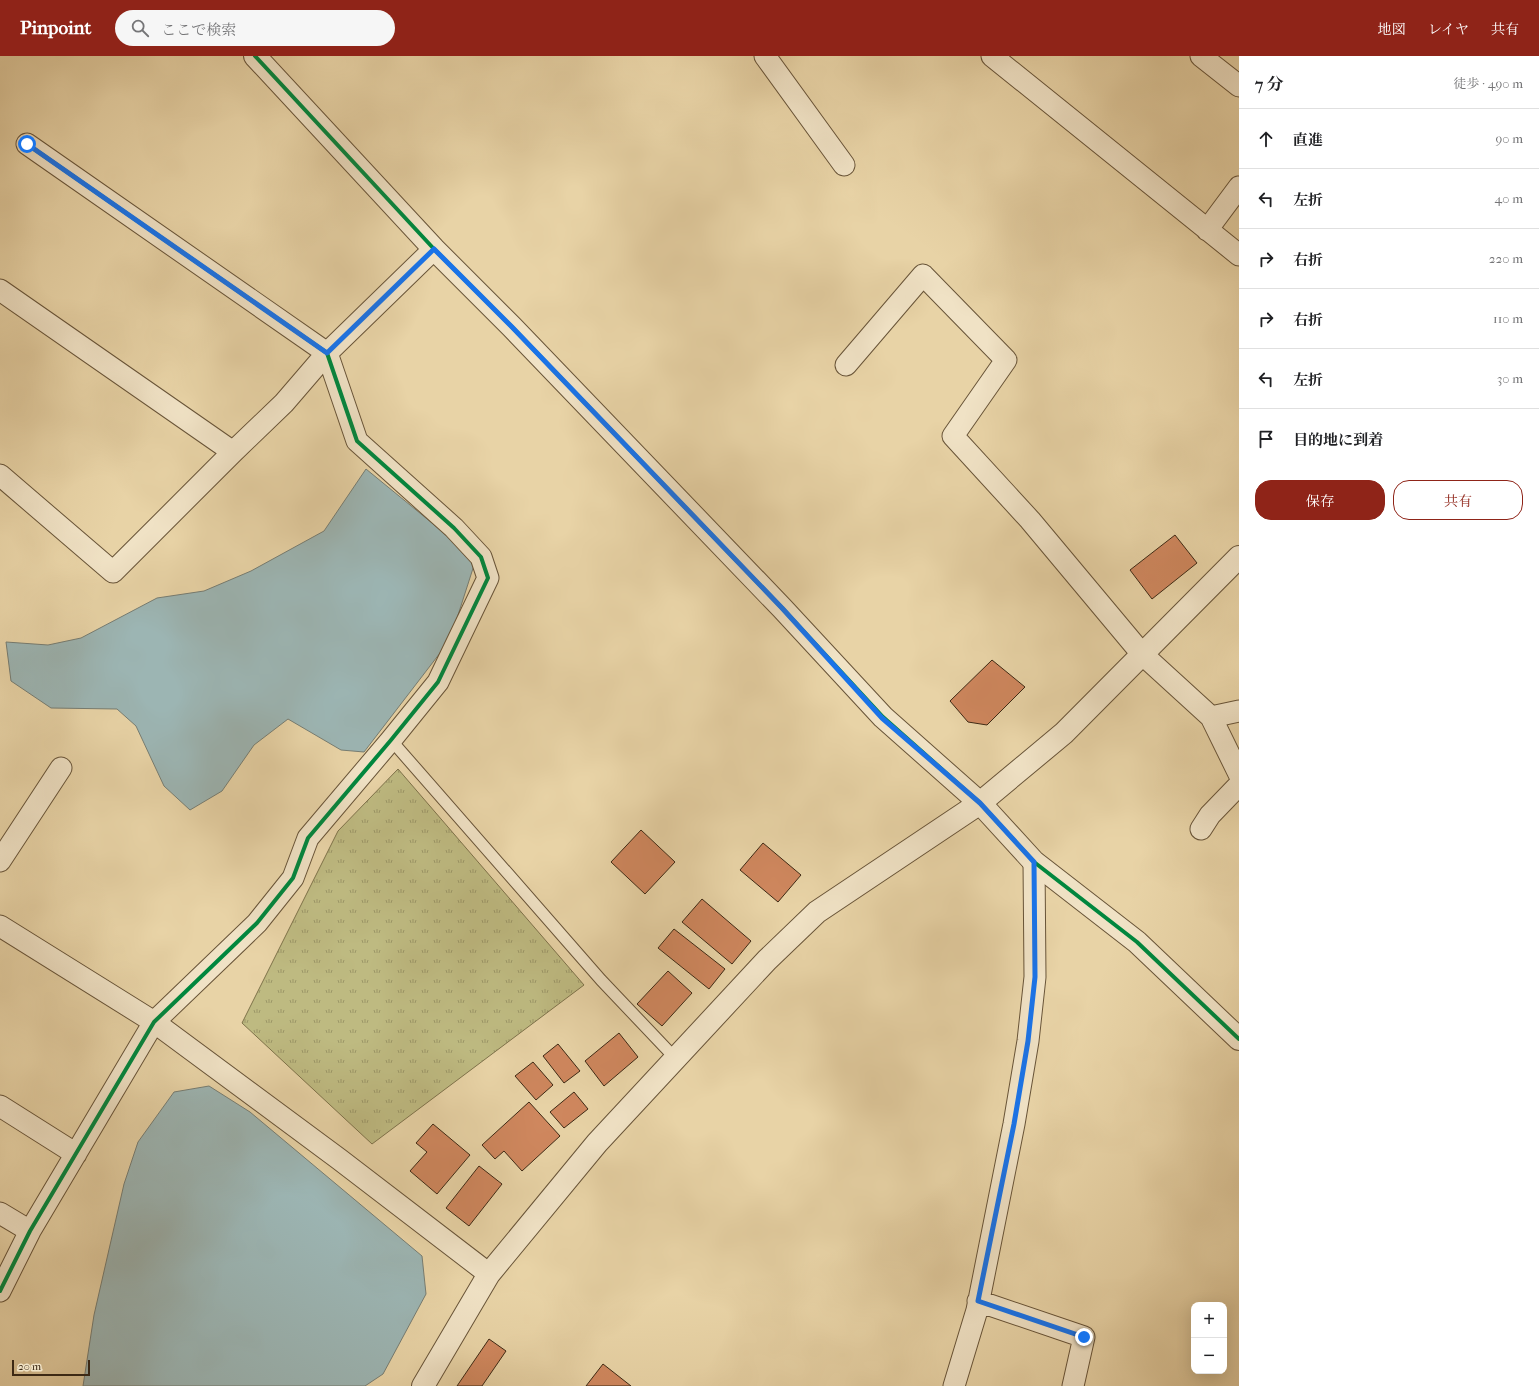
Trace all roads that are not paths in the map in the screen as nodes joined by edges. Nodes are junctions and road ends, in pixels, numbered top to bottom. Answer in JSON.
{"nodes":[{"id":1,"x":765,"y":56,"type":"edge"},
{"id":2,"x":992,"y":56,"type":"edge"},
{"id":3,"x":1201,"y":56,"type":"edge"},
{"id":4,"x":260,"y":58,"type":"edge"},
{"id":5,"x":1239,"y":86,"type":"edge"},
{"id":6,"x":27,"y":144,"type":"dead end"},
{"id":7,"x":844,"y":164,"type":"dead end"},
{"id":8,"x":1239,"y":187,"type":"edge"},
{"id":9,"x":1207,"y":230,"type":"junction"},
{"id":10,"x":434,"y":249,"type":"junction"},
{"id":11,"x":1239,"y":256,"type":"edge"},
{"id":12,"x":0,"y":290,"type":"edge"},
{"id":13,"x":327,"y":353,"type":"junction"},
{"id":14,"x":846,"y":365,"type":"dead end"},
{"id":15,"x":233,"y":452,"type":"junction"},
{"id":16,"x":0,"y":475,"type":"edge"},
{"id":17,"x":1239,"y":557,"type":"edge"},
{"id":18,"x":1142,"y":654,"type":"junction"},
{"id":19,"x":1239,"y":711,"type":"edge"},
{"id":20,"x":1211,"y":717,"type":"junction"},
{"id":21,"x":391,"y":740,"type":"junction"},
{"id":22,"x":62,"y":768,"type":"dead end"},
{"id":23,"x":1239,"y":774,"type":"edge"},
{"id":24,"x":1239,"y":785,"type":"edge"},
{"id":25,"x":980,"y":803,"type":"junction"},
{"id":26,"x":1201,"y":829,"type":"dead end"},
{"id":27,"x":0,"y":861,"type":"edge"},
{"id":28,"x":1034,"y":862,"type":"junction"},
{"id":29,"x":0,"y":926,"type":"edge"},
{"id":30,"x":154,"y":1022,"type":"junction"},
{"id":31,"x":1239,"y":1039,"type":"edge"},
{"id":32,"x":676,"y":1059,"type":"junction"},
{"id":33,"x":0,"y":1106,"type":"edge"},
{"id":34,"x":76,"y":1154,"type":"junction"},
{"id":35,"x":0,"y":1213,"type":"edge"},
{"id":36,"x":30,"y":1231,"type":"junction"},
{"id":37,"x":489,"y":1274,"type":"junction"},
{"id":38,"x":0,"y":1291,"type":"edge"},
{"id":39,"x":978,"y":1301,"type":"junction"},
{"id":40,"x":423,"y":1386,"type":"edge"},
{"id":41,"x":954,"y":1386,"type":"edge"},
{"id":42,"x":1073,"y":1386,"type":"edge"}],
"edges":[{"from":1,"to":7,"type":"street"},
{"from":2,"to":9,"type":"street"},
{"from":3,"to":5,"type":"street"},
{"from":4,"to":10,"type":"street"},
{"from":6,"to":13,"type":"street"},
{"from":8,"to":9,"type":"street"},
{"from":9,"to":11,"type":"street"},
{"from":10,"to":13,"type":"street"},
{"from":10,"to":25,"type":"street"},
{"from":12,"to":15,"type":"street"},
{"from":13,"to":15,"type":"street"},
{"from":13,"to":21,"type":"street"},
{"from":14,"to":18,"type":"street"},
{"from":15,"to":16,"type":"street"},
{"from":17,"to":18,"type":"street"},
{"from":18,"to":20,"type":"street"},
{"from":18,"to":25,"type":"street"},
{"from":19,"to":20,"type":"street"},
{"from":20,"to":23,"type":"street"},
{"from":21,"to":30,"type":"street"},
{"from":21,"to":32,"type":"lane"},
{"from":22,"to":27,"type":"street"},
{"from":24,"to":26,"type":"street"},
{"from":25,"to":28,"type":"street"},
{"from":25,"to":32,"type":"street"},
{"from":28,"to":31,"type":"street"},
{"from":28,"to":39,"type":"street"},
{"from":29,"to":30,"type":"street"},
{"from":30,"to":34,"type":"street"},
{"from":30,"to":37,"type":"street"},
{"from":32,"to":37,"type":"street"},
{"from":33,"to":34,"type":"street"},
{"from":34,"to":36,"type":"street"},
{"from":35,"to":36,"type":"street"},
{"from":36,"to":38,"type":"street"},
{"from":37,"to":40,"type":"street"},
{"from":39,"to":41,"type":"street"},
{"from":39,"to":42,"type":"street"}]}
